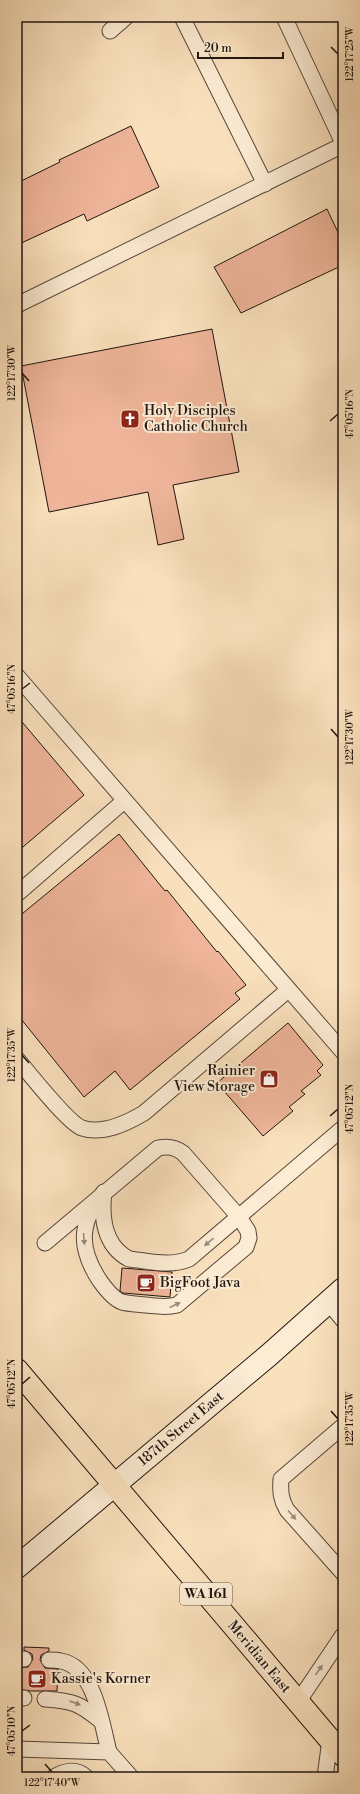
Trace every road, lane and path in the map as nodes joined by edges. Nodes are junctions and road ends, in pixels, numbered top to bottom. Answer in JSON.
{"nodes":[{"id":1,"x":126,"y":17,"type":"edge"},
{"id":2,"x":182,"y":17,"type":"edge"},
{"id":3,"x":284,"y":17,"type":"edge"},
{"id":4,"x":110,"y":31,"type":"dead end"},
{"id":5,"x":343,"y":144,"type":"edge"},
{"id":6,"x":265,"y":184,"type":"junction"},
{"id":7,"x":17,"y":305,"type":"edge"},
{"id":8,"x":17,"y":676,"type":"edge"},
{"id":9,"x":124,"y":801,"type":"junction"},
{"id":10,"x":17,"y":894,"type":"edge"},
{"id":11,"x":288,"y":990,"type":"junction"},
{"id":12,"x":343,"y":1052,"type":"edge"},
{"id":13,"x":17,"y":1059,"type":"edge"},
{"id":14,"x":343,"y":1128,"type":"edge"},
{"id":15,"x":104,"y":1192,"type":"junction"},
{"id":16,"x":239,"y":1217,"type":"junction"},
{"id":17,"x":45,"y":1243,"type":"dead end"},
{"id":18,"x":336,"y":1296,"type":"edge"},
{"id":19,"x":343,"y":1320,"type":"edge"},
{"id":20,"x":17,"y":1370,"type":"edge"},
{"id":21,"x":343,"y":1426,"type":"edge"},
{"id":22,"x":114,"y":1485,"type":"junction"},
{"id":23,"x":17,"y":1567,"type":"edge"},
{"id":24,"x":343,"y":1573,"type":"edge"},
{"id":25,"x":343,"y":1635,"type":"edge"},
{"id":26,"x":49,"y":1660,"type":"dead end"},
{"id":27,"x":45,"y":1698,"type":"dead end"},
{"id":28,"x":298,"y":1702,"type":"junction"},
{"id":29,"x":101,"y":1721,"type":"junction"},
{"id":30,"x":336,"y":1747,"type":"edge"},
{"id":31,"x":17,"y":1749,"type":"edge"},
{"id":32,"x":109,"y":1752,"type":"junction"},
{"id":33,"x":54,"y":1777,"type":"edge"},
{"id":34,"x":86,"y":1777,"type":"edge"},
{"id":35,"x":131,"y":1777,"type":"edge"},
{"id":36,"x":324,"y":1777,"type":"edge"}],
"edges":[{"from":1,"to":4,"type":"lane"},
{"from":2,"to":6,"type":"lane"},
{"from":3,"to":5,"type":"lane"},
{"from":5,"to":6,"type":"lane"},
{"from":6,"to":7,"type":"lane"},
{"from":8,"to":9,"type":"lane"},
{"from":9,"to":10,"type":"lane"},
{"from":9,"to":11,"type":"lane"},
{"from":11,"to":12,"type":"lane"},
{"from":11,"to":13,"type":"lane"},
{"from":14,"to":16,"type":"lane"},
{"from":15,"to":16,"type":"lane"},
{"from":16,"to":15,"type":"lane","one_way":true},
{"from":15,"to":16,"type":"lane","one_way":true},
{"from":15,"to":17,"type":"lane"},
{"from":18,"to":19,"type":"lane"},
{"from":18,"to":22,"type":"street","name":"187th Street East"},
{"from":20,"to":22,"type":"main road","number":"WA 161"},
{"from":21,"to":24,"type":"lane","one_way":true},
{"from":22,"to":23,"type":"street","name":"187th Street East"},
{"from":22,"to":28,"type":"main road","name":"Meridian East","number":"WA 161"},
{"from":28,"to":25,"type":"lane","one_way":true},
{"from":26,"to":29,"type":"lane"},
{"from":27,"to":29,"type":"lane","one_way":true},
{"from":28,"to":30,"type":"main road","name":"Meridian East","number":"WA 161"},
{"from":29,"to":32,"type":"lane"},
{"from":30,"to":36,"type":"lane"},
{"from":31,"to":32,"type":"lane"},
{"from":32,"to":35,"type":"lane"},
{"from":33,"to":34,"type":"lane"}]}
